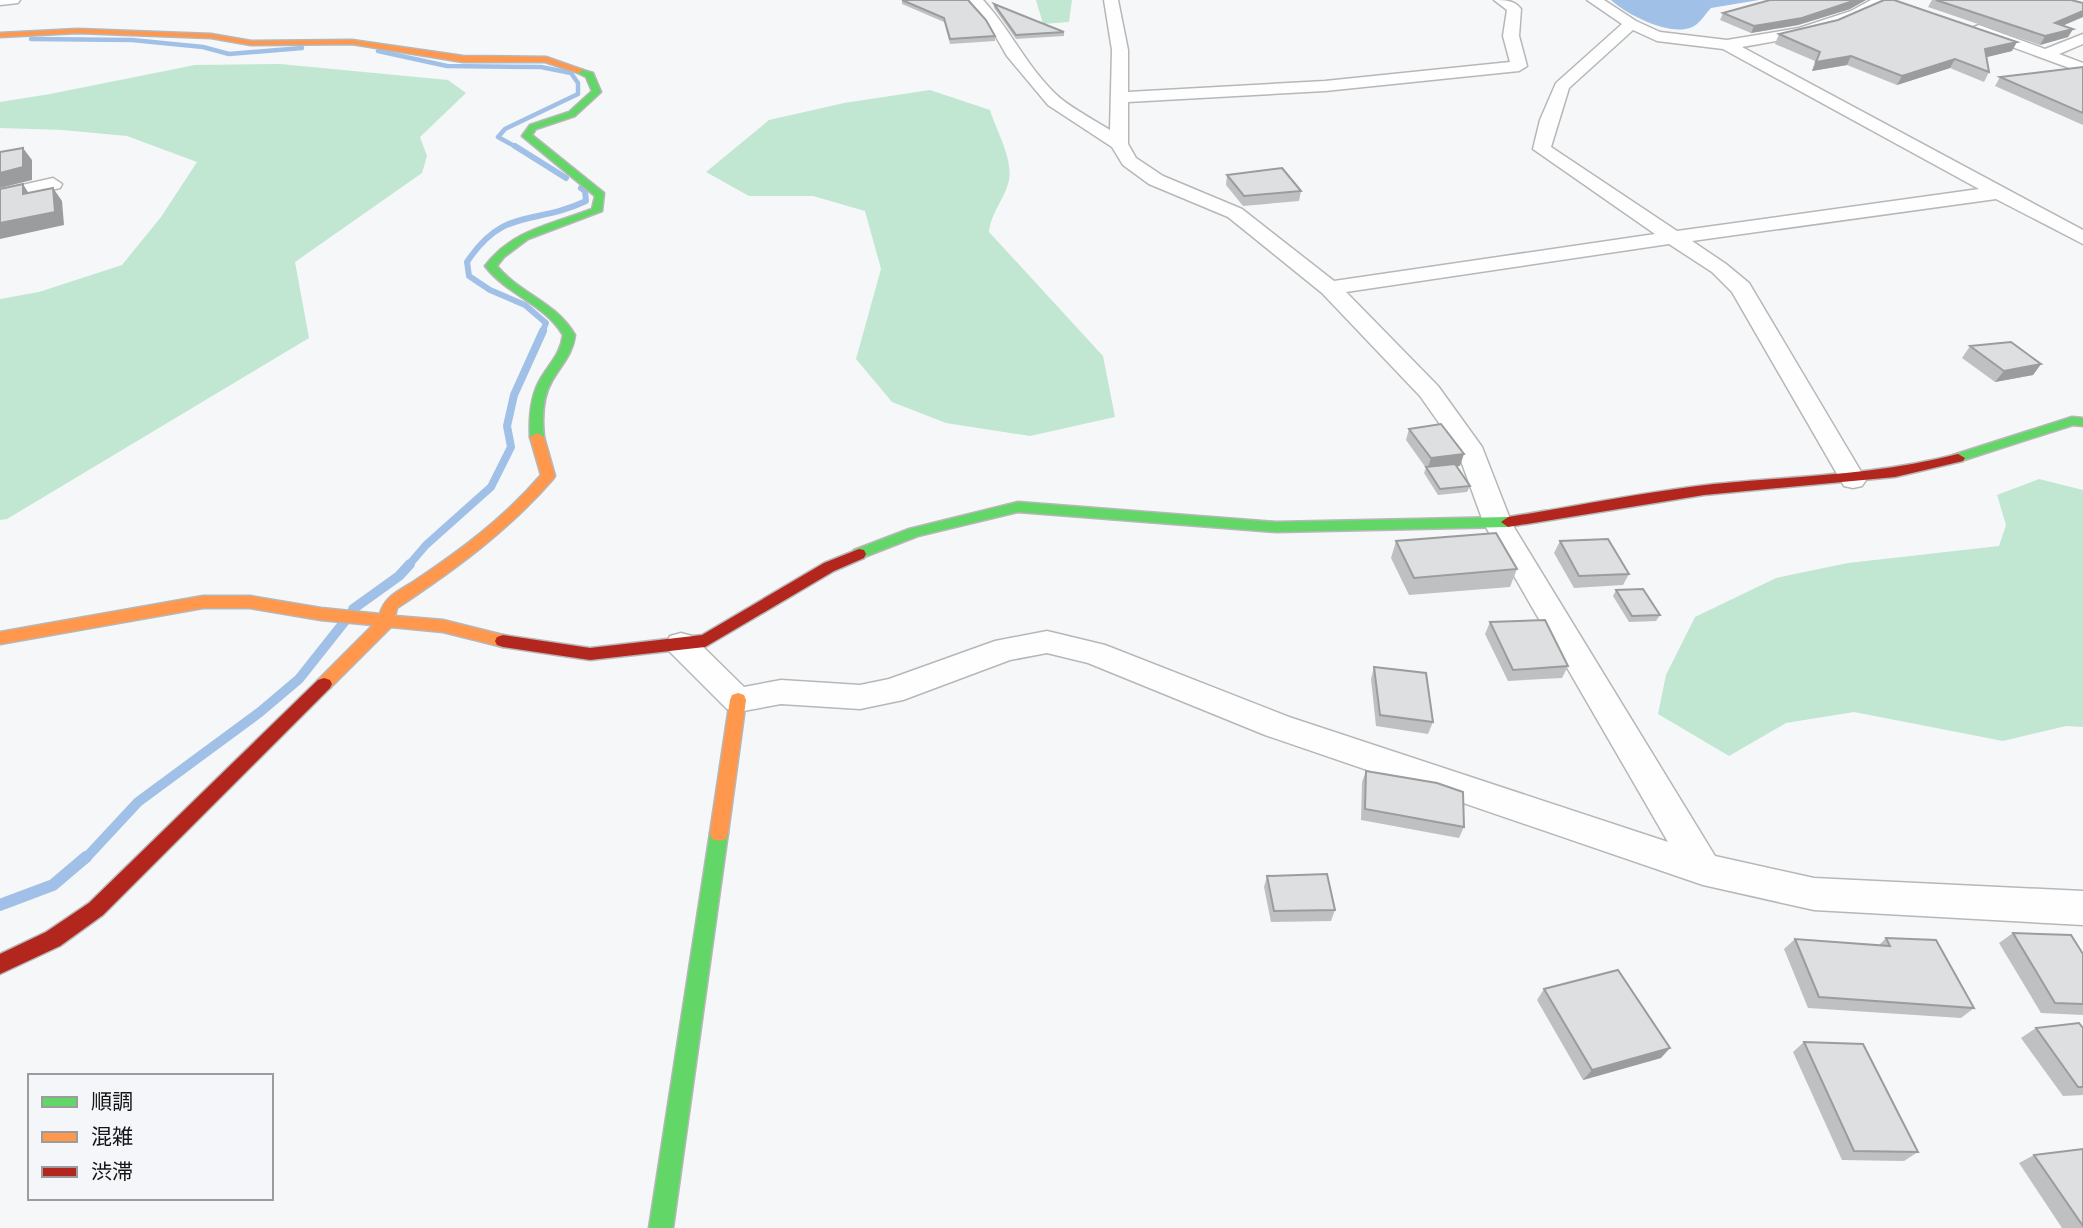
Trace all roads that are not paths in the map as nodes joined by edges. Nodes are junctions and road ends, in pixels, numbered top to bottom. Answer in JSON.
{"nodes":[{"id":1,"x":13,"y":0,"type":"edge"},
{"id":2,"x":975,"y":0,"type":"edge"},
{"id":3,"x":1111,"y":0,"type":"edge"},
{"id":4,"x":1501,"y":0,"type":"edge"},
{"id":5,"x":1594,"y":0,"type":"edge"},
{"id":6,"x":0,"y":1,"type":"edge"},
{"id":7,"x":1888,"y":1,"type":"edge"},
{"id":8,"x":1631,"y":24,"type":"junction"},
{"id":9,"x":1962,"y":24,"type":"edge"},
{"id":10,"x":0,"y":35,"type":"edge"},
{"id":11,"x":2083,"y":39,"type":"edge"},
{"id":12,"x":1727,"y":45,"type":"junction"},
{"id":13,"x":2046,"y":54,"type":"junction"},
{"id":14,"x":2083,"y":68,"type":"edge"},
{"id":15,"x":1121,"y":97,"type":"junction"},
{"id":16,"x":1119,"y":144,"type":"junction"},
{"id":17,"x":53,"y":184,"type":"dead end"},
{"id":18,"x":2002,"y":192,"type":"junction"},
{"id":19,"x":0,"y":196,"type":"edge"},
{"id":20,"x":1674,"y":237,"type":"junction"},
{"id":21,"x":2083,"y":238,"type":"edge"},
{"id":22,"x":1330,"y":288,"type":"junction"},
{"id":23,"x":2083,"y":422,"type":"edge"},
{"id":24,"x":1853,"y":481,"type":"junction"},
{"id":25,"x":1498,"y":524,"type":"junction"},
{"id":26,"x":386,"y":622,"type":"junction"},
{"id":27,"x":0,"y":638,"type":"edge"},
{"id":28,"x":681,"y":644,"type":"junction"},
{"id":29,"x":738,"y":700,"type":"junction"},
{"id":30,"x":1703,"y":869,"type":"junction"},
{"id":31,"x":2083,"y":908,"type":"edge"},
{"id":32,"x":0,"y":964,"type":"edge"},
{"id":33,"x":660,"y":1228,"type":"edge"}],
"edges":[{"from":1,"to":6,"type":"street"},
{"from":2,"to":16,"type":"street"},
{"from":3,"to":15,"type":"street"},
{"from":4,"to":15,"type":"street"},
{"from":5,"to":8,"type":"street"},
{"from":7,"to":12,"type":"street"},
{"from":8,"to":12,"type":"street"},
{"from":8,"to":20,"type":"street"},
{"from":9,"to":13,"type":"street"},
{"from":10,"to":26,"type":"street"},
{"from":11,"to":13,"type":"street"},
{"from":12,"to":18,"type":"street"},
{"from":13,"to":14,"type":"street"},
{"from":15,"to":16,"type":"street"},
{"from":16,"to":22,"type":"street"},
{"from":17,"to":19,"type":"street"},
{"from":18,"to":20,"type":"street"},
{"from":18,"to":21,"type":"street"},
{"from":20,"to":22,"type":"street"},
{"from":20,"to":24,"type":"street"},
{"from":22,"to":25,"type":"street"},
{"from":23,"to":24,"type":"street"},
{"from":24,"to":25,"type":"street"},
{"from":25,"to":28,"type":"street"},
{"from":25,"to":30,"type":"street"},
{"from":26,"to":27,"type":"street"},
{"from":26,"to":28,"type":"street"},
{"from":26,"to":32,"type":"street"},
{"from":28,"to":29,"type":"street"},
{"from":29,"to":30,"type":"street"},
{"from":29,"to":33,"type":"street"},
{"from":30,"to":31,"type":"street"}]}
